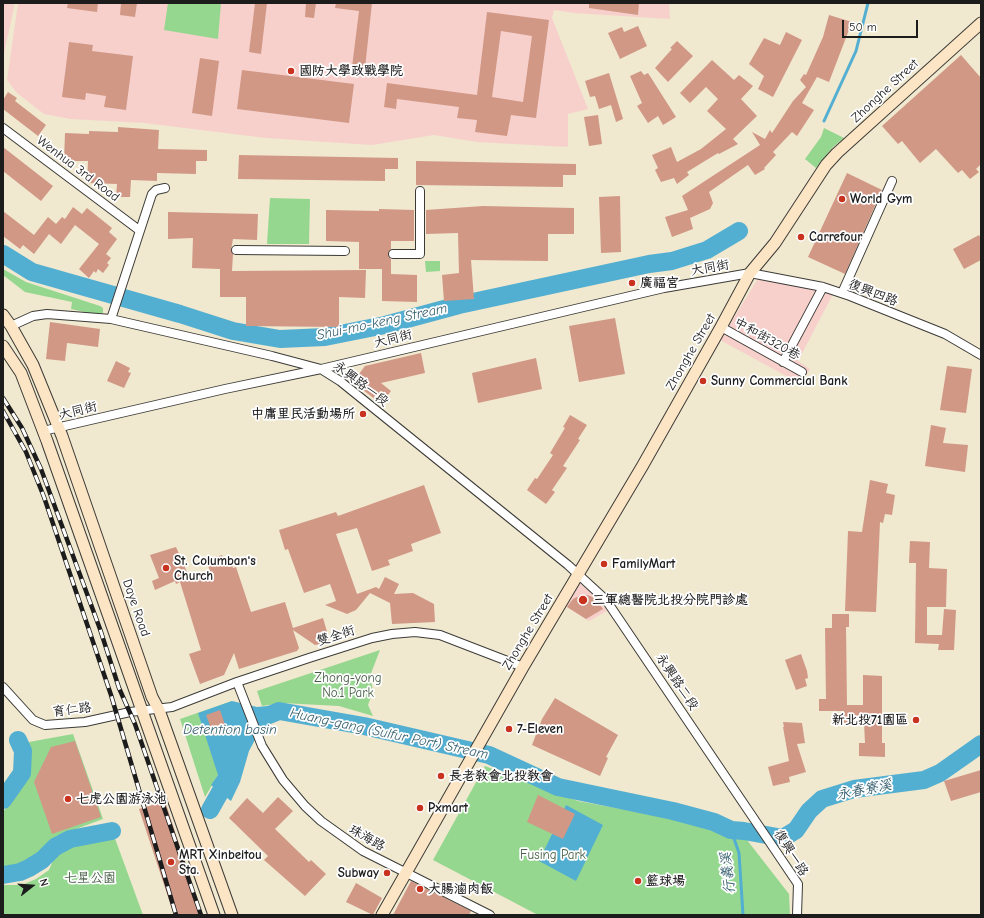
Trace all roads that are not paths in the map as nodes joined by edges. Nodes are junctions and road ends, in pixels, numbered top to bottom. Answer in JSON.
{"nodes":[{"id":1,"x":981,"y":23,"type":"edge"},
{"id":2,"x":3,"y":128,"type":"edge"},
{"id":3,"x":892,"y":181,"type":"dead end"},
{"id":4,"x":165,"y":188,"type":"dead end"},
{"id":5,"x":420,"y":191,"type":"dead end"},
{"id":6,"x":139,"y":230,"type":"junction"},
{"id":7,"x":236,"y":250,"type":"dead end"},
{"id":8,"x":346,"y":251,"type":"dead end"},
{"id":9,"x":392,"y":254,"type":"dead end"},
{"id":10,"x":750,"y":273,"type":"junction"},
{"id":11,"x":823,"y":287,"type":"junction"},
{"id":12,"x":842,"y":293,"type":"junction"},
{"id":13,"x":3,"y":315,"type":"edge"},
{"id":14,"x":112,"y":316,"type":"junction"},
{"id":15,"x":12,"y":326,"type":"junction"},
{"id":16,"x":722,"y":327,"type":"junction"},
{"id":17,"x":3,"y":346,"type":"edge"},
{"id":18,"x":981,"y":355,"type":"edge"},
{"id":19,"x":783,"y":362,"type":"junction"},
{"id":20,"x":321,"y":369,"type":"junction"},
{"id":21,"x":802,"y":372,"type":"dead end"},
{"id":22,"x":58,"y":428,"type":"junction"},
{"id":23,"x":44,"y":431,"type":"junction"},
{"id":24,"x":578,"y":574,"type":"junction"},
{"id":25,"x":523,"y":667,"type":"junction"},
{"id":26,"x":237,"y":682,"type":"junction"},
{"id":27,"x":3,"y":687,"type":"edge"},
{"id":28,"x":159,"y":710,"type":"junction"},
{"id":29,"x":142,"y":711,"type":"junction"},
{"id":30,"x":748,"y":808,"type":"joint"},
{"id":31,"x":406,"y":872,"type":"junction"},
{"id":32,"x":214,"y":915,"type":"edge"},
{"id":33,"x":232,"y":915,"type":"edge"},
{"id":34,"x":382,"y":915,"type":"edge"},
{"id":35,"x":490,"y":915,"type":"edge"},
{"id":36,"x":798,"y":915,"type":"edge"}],
"edges":[{"from":1,"to":10,"type":"main road","name":"Zhonghe Street"},
{"from":2,"to":6,"type":"street","name":"Wenhua 3rd Road"},
{"from":3,"to":12,"type":"street"},
{"from":4,"to":6,"type":"street"},
{"from":5,"to":9,"type":"street"},
{"from":6,"to":14,"type":"street"},
{"from":7,"to":8,"type":"street"},
{"from":10,"to":11,"type":"street","name":"復興四路"},
{"from":10,"to":16,"type":"main road","name":"Zhonghe Street"},
{"from":10,"to":20,"type":"street","name":"大同街"},
{"from":11,"to":12,"type":"street","name":"復興四路"},
{"from":11,"to":19,"type":"street"},
{"from":12,"to":18,"type":"street","name":"復興四路"},
{"from":13,"to":15,"type":"main road","name":"Daye Road"},
{"from":14,"to":15,"type":"street","name":"永興路一段"},
{"from":14,"to":20,"type":"street","name":"永興路一段"},
{"from":15,"to":22,"type":"main road","name":"Daye Road"},
{"from":16,"to":19,"type":"street","name":"中和街320巷"},
{"from":16,"to":24,"type":"main road","name":"Zhonghe Street"},
{"from":17,"to":23,"type":"main road"},
{"from":19,"to":21,"type":"street","name":"中和街320巷"},
{"from":20,"to":22,"type":"street","name":"大同街"},
{"from":20,"to":24,"type":"street","name":"永興路一段"},
{"from":22,"to":23,"type":"street","name":"大同街"},
{"from":22,"to":28,"type":"main road","name":"Daye Road"},
{"from":23,"to":29,"type":"main road"},
{"from":24,"to":25,"type":"main road","name":"Zhonghe Street"},
{"from":24,"to":30,"type":"street","name":"永興路二段"},
{"from":25,"to":26,"type":"street","name":"雙全街"},
{"from":25,"to":31,"type":"main road","name":"Zhonghe Street"},
{"from":26,"to":28,"type":"street","name":"雙全街"},
{"from":26,"to":31,"type":"street","name":"珠海路"},
{"from":27,"to":29,"type":"street","name":"育仁路"},
{"from":28,"to":29,"type":"street","name":"育仁路"},
{"from":28,"to":33,"type":"main road","name":"Daye Road"},
{"from":29,"to":32,"type":"main road"},
{"from":30,"to":36,"type":"street","name":"復興一路"},
{"from":31,"to":34,"type":"main road"},
{"from":31,"to":35,"type":"street","name":"珠海路"}]}
